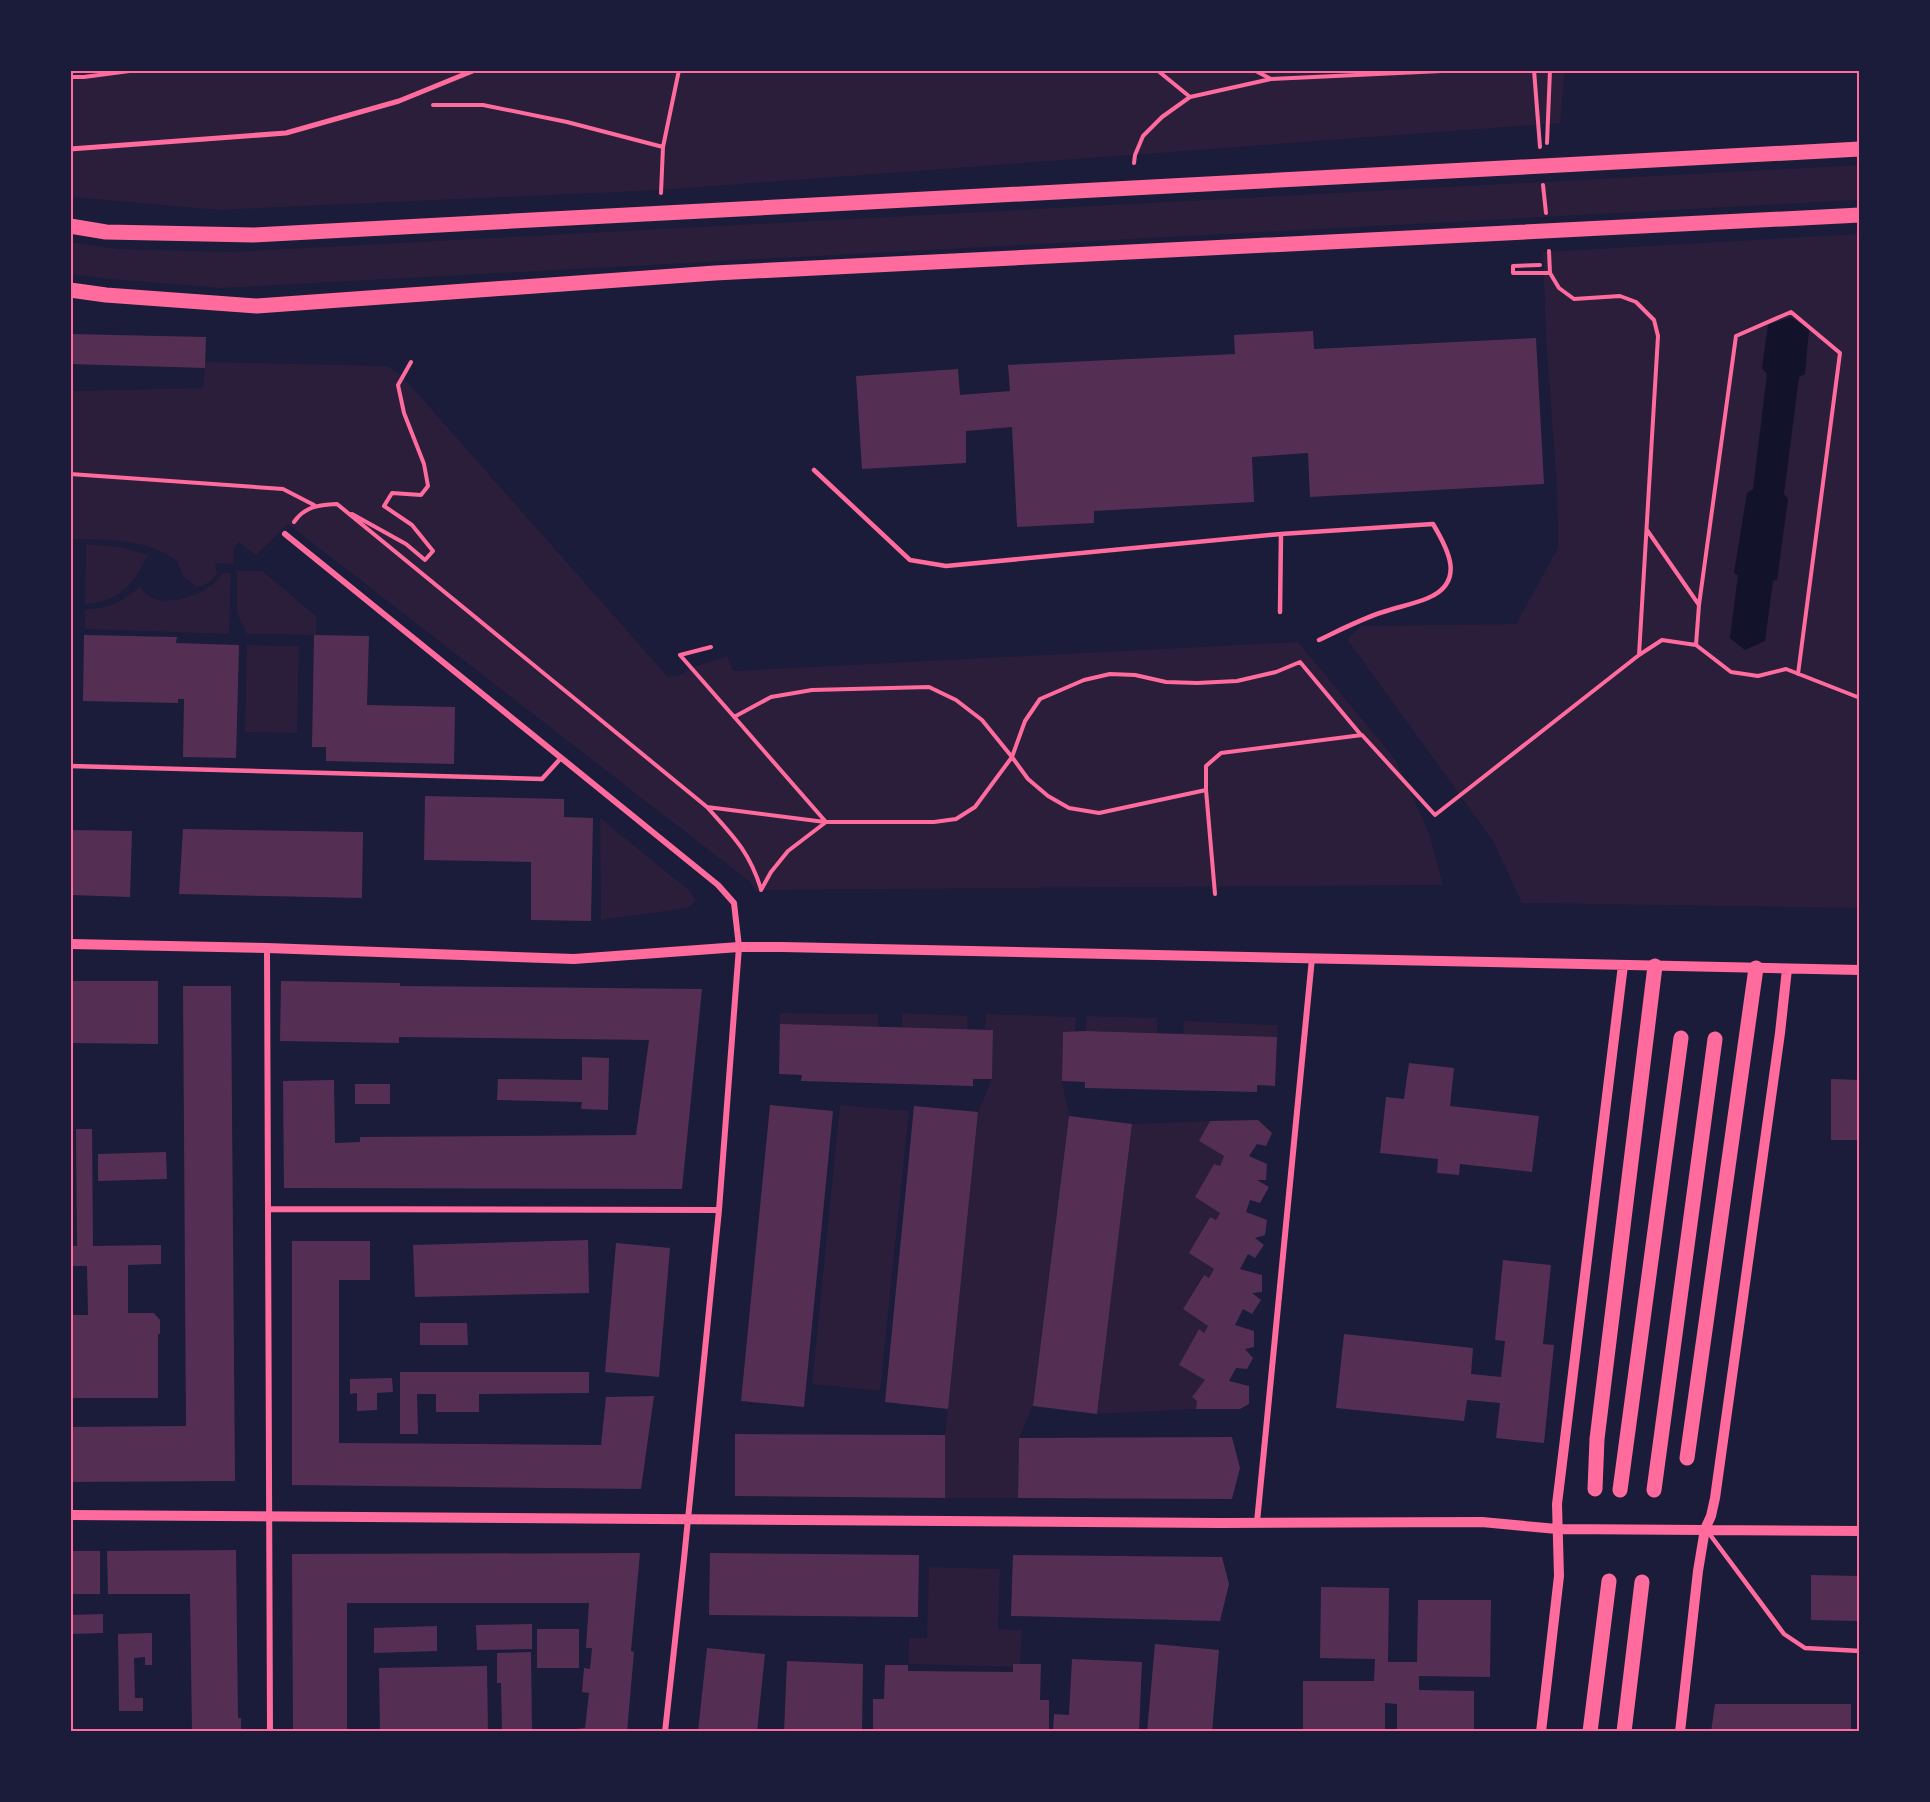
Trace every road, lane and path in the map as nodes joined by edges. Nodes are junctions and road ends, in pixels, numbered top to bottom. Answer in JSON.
{"nodes":[{"id":1,"x":137,"y":70,"type":"edge"},
{"id":2,"x":474,"y":70,"type":"edge"},
{"id":3,"x":679,"y":70,"type":"edge"},
{"id":4,"x":1157,"y":70,"type":"edge"},
{"id":5,"x":1254,"y":70,"type":"edge"},
{"id":6,"x":1463,"y":70,"type":"edge"},
{"id":7,"x":1534,"y":70,"type":"edge"},
{"id":8,"x":1550,"y":70,"type":"edge"},
{"id":9,"x":70,"y":77,"type":"edge"},
{"id":10,"x":1271,"y":79,"type":"junction"},
{"id":11,"x":1190,"y":97,"type":"junction"},
{"id":12,"x":399,"y":101,"type":"junction"},
{"id":13,"x":1547,"y":143,"type":"dead end"},
{"id":14,"x":663,"y":147,"type":"junction"},
{"id":15,"x":70,"y":149,"type":"edge"},
{"id":16,"x":1860,"y":149,"type":"edge"},
{"id":17,"x":1541,"y":154,"type":"dead end"},
{"id":18,"x":1134,"y":163,"type":"dead end"},
{"id":19,"x":1543,"y":178,"type":"dead end"},
{"id":20,"x":661,"y":193,"type":"dead end"},
{"id":21,"x":1546,"y":214,"type":"dead end"},
{"id":22,"x":1860,"y":215,"type":"edge"},
{"id":23,"x":70,"y":226,"type":"edge"},
{"id":24,"x":1548,"y":250,"type":"dead end"},
{"id":25,"x":1540,"y":265,"type":"dead end"},
{"id":26,"x":1550,"y":273,"type":"junction"},
{"id":27,"x":70,"y":290,"type":"edge"},
{"id":28,"x":411,"y":362,"type":"dead end"},
{"id":29,"x":814,"y":470,"type":"dead end"},
{"id":30,"x":70,"y":474,"type":"edge"},
{"id":31,"x":315,"y":505,"type":"junction"},
{"id":32,"x":341,"y":508,"type":"junction"},
{"id":33,"x":1646,"y":529,"type":"junction"},
{"id":34,"x":285,"y":534,"type":"joint"},
{"id":35,"x":1281,"y":534,"type":"junction"},
{"id":36,"x":1699,"y":605,"type":"junction"},
{"id":37,"x":1280,"y":612,"type":"dead end"},
{"id":38,"x":1319,"y":640,"type":"dead end"},
{"id":39,"x":1696,"y":645,"type":"junction"},
{"id":40,"x":711,"y":647,"type":"dead end"},
{"id":41,"x":1639,"y":655,"type":"junction"},
{"id":42,"x":1798,"y":674,"type":"junction"},
{"id":43,"x":1860,"y":698,"type":"edge"},
{"id":44,"x":734,"y":717,"type":"junction"},
{"id":45,"x":1362,"y":735,"type":"junction"},
{"id":46,"x":1012,"y":757,"type":"junction"},
{"id":47,"x":561,"y":758,"type":"junction"},
{"id":48,"x":70,"y":766,"type":"edge"},
{"id":49,"x":1206,"y":790,"type":"junction"},
{"id":50,"x":707,"y":807,"type":"junction"},
{"id":51,"x":826,"y":822,"type":"junction"},
{"id":52,"x":1215,"y":894,"type":"dead end"},
{"id":53,"x":70,"y":944,"type":"edge"},
{"id":54,"x":739,"y":947,"type":"junction"},
{"id":55,"x":267,"y":948,"type":"junction"},
{"id":56,"x":1312,"y":958,"type":"junction"},
{"id":57,"x":1623,"y":965,"type":"junction"},
{"id":58,"x":1655,"y":966,"type":"junction"},
{"id":59,"x":1756,"y":968,"type":"junction"},
{"id":60,"x":1787,"y":969,"type":"junction"},
{"id":61,"x":1860,"y":970,"type":"edge"},
{"id":62,"x":1681,"y":1038,"type":"dead end"},
{"id":63,"x":1715,"y":1039,"type":"dead end"},
{"id":64,"x":268,"y":1209,"type":"junction"},
{"id":65,"x":718,"y":1210,"type":"junction"},
{"id":66,"x":1687,"y":1458,"type":"dead end"},
{"id":67,"x":1595,"y":1490,"type":"dead end"},
{"id":68,"x":1620,"y":1490,"type":"dead end"},
{"id":69,"x":1654,"y":1490,"type":"dead end"},
{"id":70,"x":70,"y":1515,"type":"edge"},
{"id":71,"x":269,"y":1515,"type":"junction"},
{"id":72,"x":688,"y":1518,"type":"junction"},
{"id":73,"x":1257,"y":1522,"type":"junction"},
{"id":74,"x":1557,"y":1529,"type":"junction"},
{"id":75,"x":1705,"y":1529,"type":"junction"},
{"id":76,"x":1860,"y":1531,"type":"edge"},
{"id":77,"x":1609,"y":1581,"type":"dead end"},
{"id":78,"x":1642,"y":1582,"type":"dead end"},
{"id":79,"x":1860,"y":1651,"type":"edge"},
{"id":80,"x":270,"y":1731,"type":"edge"},
{"id":81,"x":665,"y":1731,"type":"edge"},
{"id":82,"x":1541,"y":1731,"type":"edge"},
{"id":83,"x":1590,"y":1731,"type":"edge"},
{"id":84,"x":1624,"y":1731,"type":"edge"},
{"id":85,"x":1680,"y":1731,"type":"edge"}],
"edges":[{"from":1,"to":9,"type":"path"},
{"from":2,"to":12,"type":"street"},
{"from":3,"to":14,"type":"path"},
{"from":4,"to":11,"type":"path"},
{"from":5,"to":10,"type":"path"},
{"from":6,"to":10,"type":"path"},
{"from":7,"to":17,"type":"path"},
{"from":8,"to":13,"type":"path"},
{"from":10,"to":11,"type":"path"},
{"from":11,"to":18,"type":"path"},
{"from":12,"to":14,"type":"path"},
{"from":12,"to":15,"type":"street"},
{"from":14,"to":20,"type":"path"},
{"from":16,"to":23,"type":"main road"},
{"from":19,"to":21,"type":"path"},
{"from":22,"to":27,"type":"main road"},
{"from":24,"to":26,"type":"path"},
{"from":25,"to":26,"type":"path"},
{"from":26,"to":33,"type":"path"},
{"from":28,"to":32,"type":"path"},
{"from":29,"to":35,"type":"lane"},
{"from":30,"to":31,"type":"path"},
{"from":31,"to":32,"type":"path"},
{"from":31,"to":34,"type":"path"},
{"from":32,"to":50,"type":"path"},
{"from":33,"to":36,"type":"path"},
{"from":33,"to":41,"type":"path"},
{"from":34,"to":47,"type":"street"},
{"from":35,"to":37,"type":"lane"},
{"from":35,"to":38,"type":"lane"},
{"from":36,"to":39,"type":"path"},
{"from":36,"to":42,"type":"path"},
{"from":39,"to":41,"type":"path"},
{"from":39,"to":42,"type":"path"},
{"from":40,"to":44,"type":"path"},
{"from":41,"to":45,"type":"path"},
{"from":42,"to":43,"type":"path"},
{"from":44,"to":46,"type":"path"},
{"from":44,"to":51,"type":"path"},
{"from":45,"to":46,"type":"path"},
{"from":45,"to":49,"type":"path"},
{"from":46,"to":49,"type":"path"},
{"from":46,"to":51,"type":"path"},
{"from":47,"to":48,"type":"lane"},
{"from":47,"to":54,"type":"street"},
{"from":49,"to":52,"type":"path"},
{"from":50,"to":51,"type":"path"},
{"from":50,"to":51,"type":"path"},
{"from":53,"to":55,"type":"street"},
{"from":54,"to":55,"type":"street"},
{"from":54,"to":56,"type":"street"},
{"from":54,"to":65,"type":"street"},
{"from":55,"to":64,"type":"street"},
{"from":56,"to":57,"type":"street"},
{"from":56,"to":73,"type":"street"},
{"from":57,"to":58,"type":"street"},
{"from":57,"to":74,"type":"street"},
{"from":58,"to":59,"type":"street"},
{"from":58,"to":67,"type":"main road"},
{"from":59,"to":60,"type":"street"},
{"from":59,"to":66,"type":"main road"},
{"from":60,"to":61,"type":"street"},
{"from":60,"to":75,"type":"street"},
{"from":62,"to":68,"type":"main road"},
{"from":63,"to":69,"type":"main road"},
{"from":64,"to":65,"type":"street"},
{"from":64,"to":71,"type":"street"},
{"from":65,"to":72,"type":"street"},
{"from":70,"to":71,"type":"street"},
{"from":71,"to":72,"type":"street"},
{"from":71,"to":80,"type":"street"},
{"from":72,"to":73,"type":"street"},
{"from":72,"to":81,"type":"street"},
{"from":73,"to":74,"type":"street"},
{"from":74,"to":75,"type":"street"},
{"from":74,"to":82,"type":"street"},
{"from":75,"to":76,"type":"street"},
{"from":75,"to":79,"type":"lane"},
{"from":75,"to":85,"type":"street"},
{"from":77,"to":83,"type":"main road"},
{"from":78,"to":84,"type":"main road"}]}
